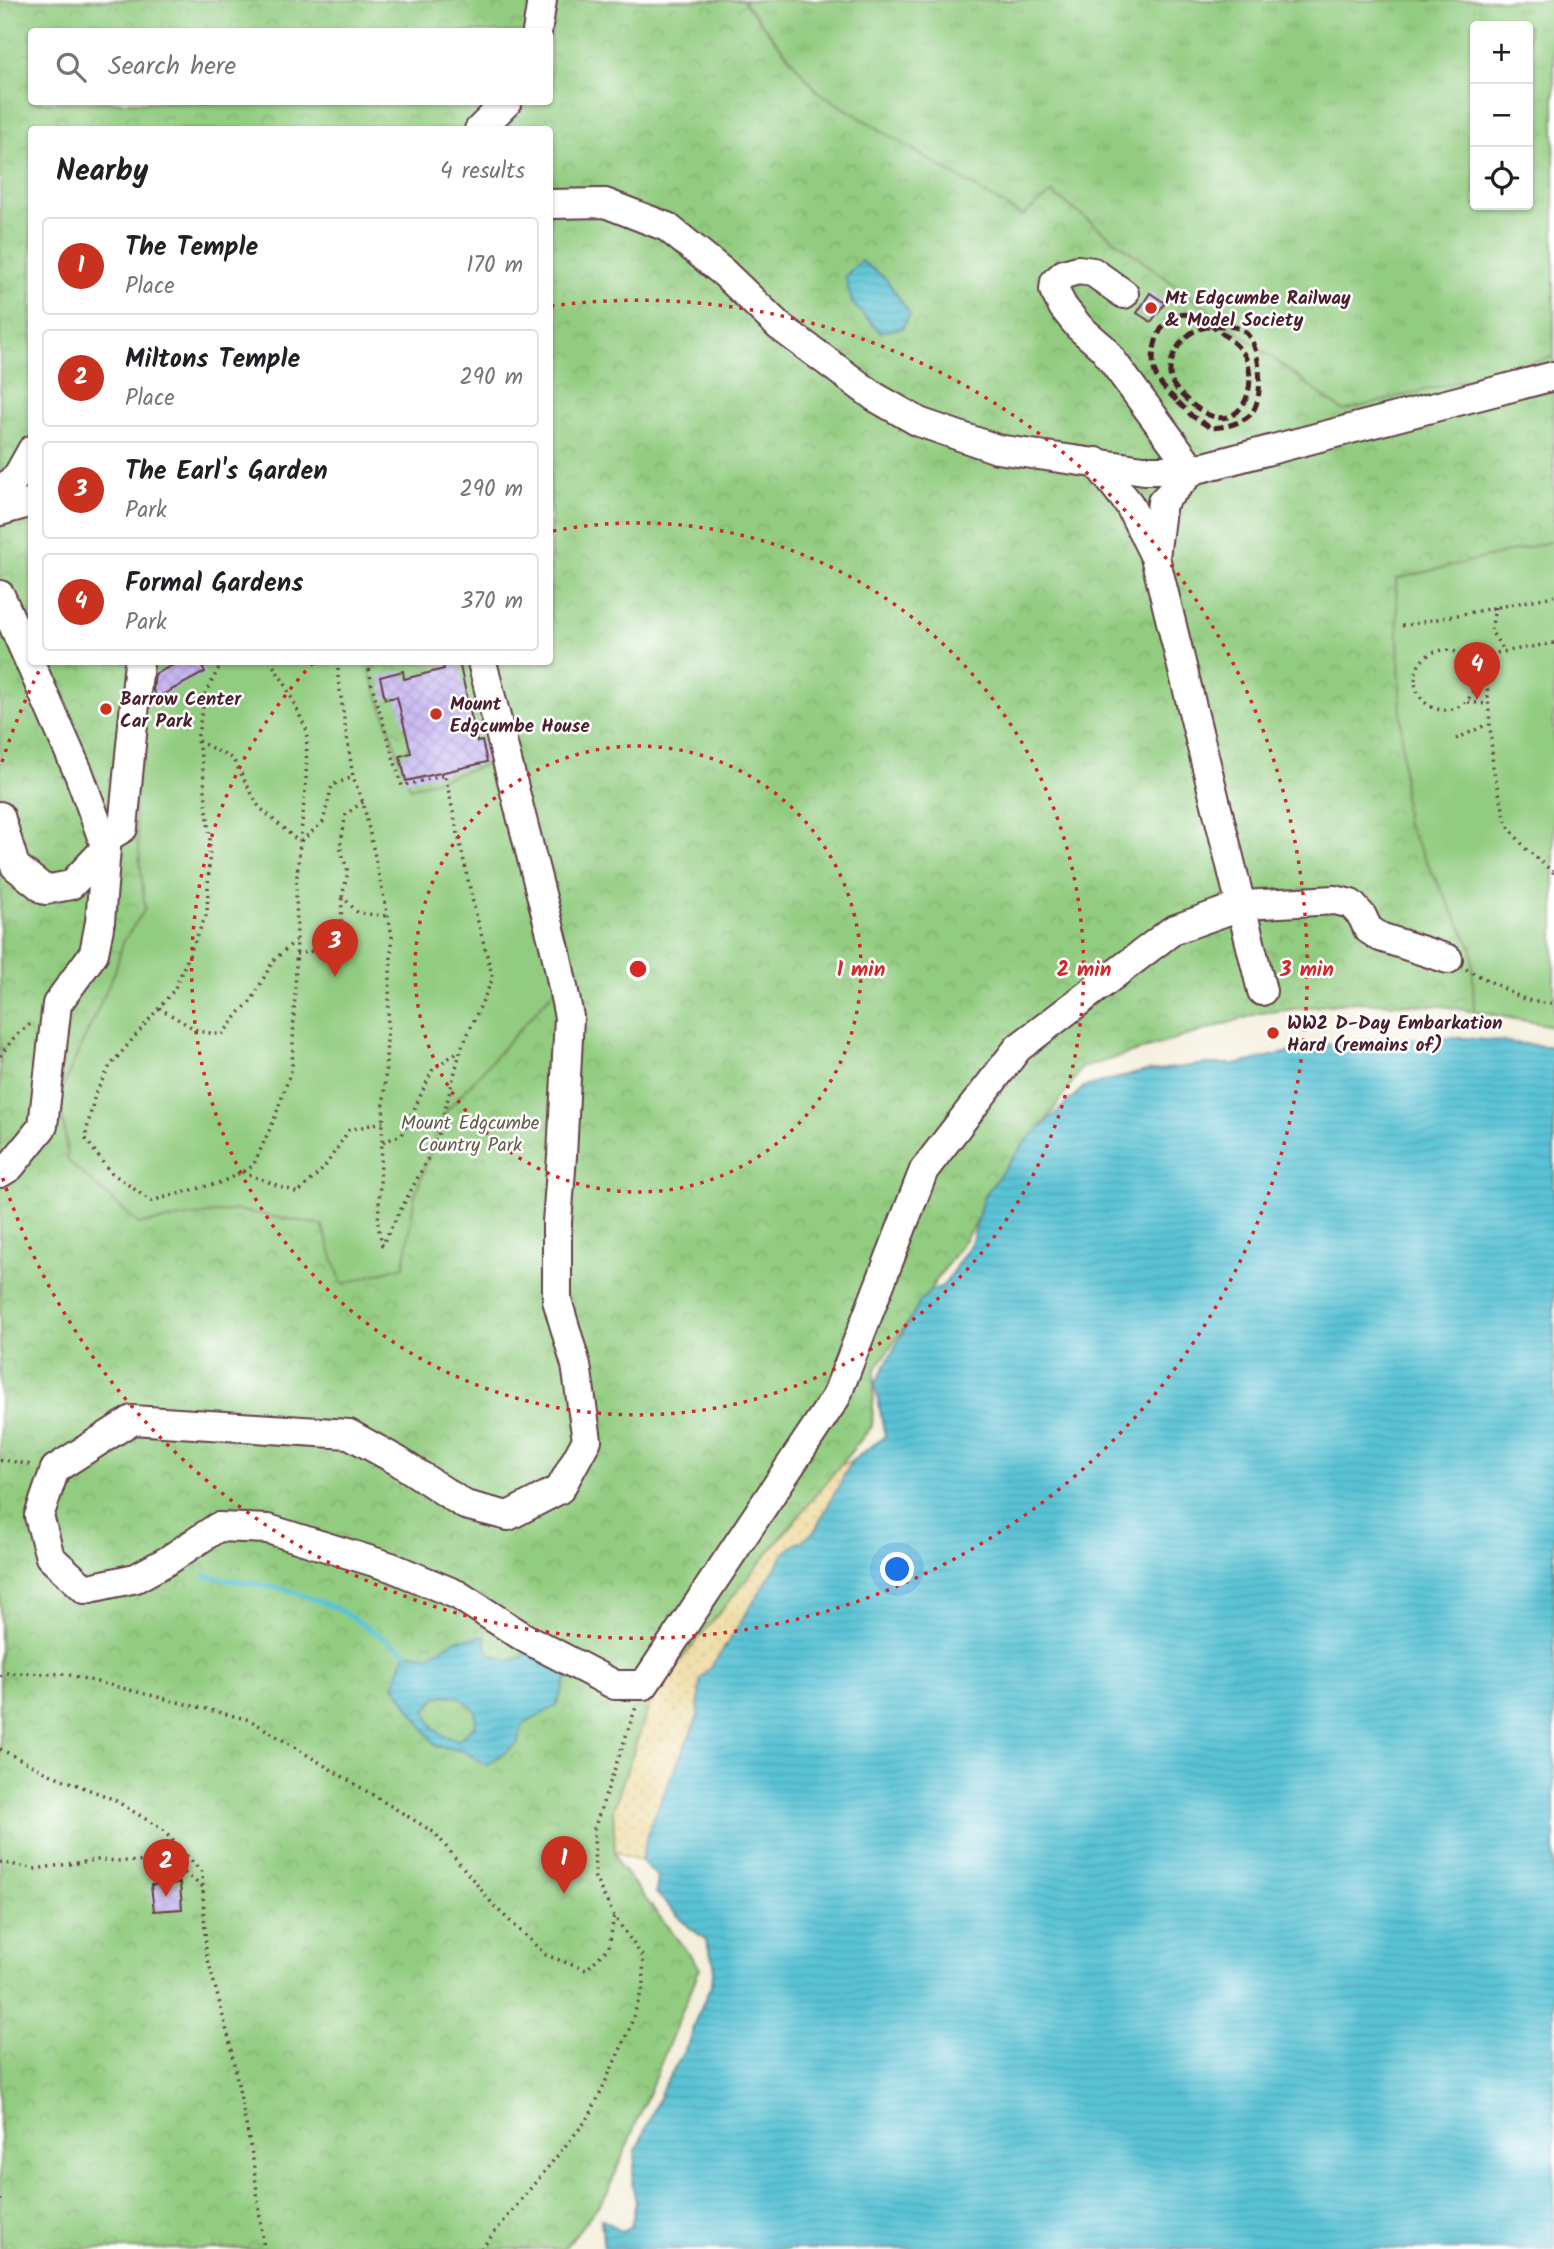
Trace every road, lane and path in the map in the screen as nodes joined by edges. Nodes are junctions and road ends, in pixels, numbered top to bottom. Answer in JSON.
{"nodes":[{"id":1,"x":542,"y":0,"type":"edge"},
{"id":2,"x":538,"y":28,"type":"edge"},
{"id":3,"x":504,"y":105,"type":"edge"},
{"id":4,"x":483,"y":126,"type":"edge"},
{"id":5,"x":553,"y":204,"type":"edge"},
{"id":6,"x":1124,"y":294,"type":"dead end"},
{"id":7,"x":1554,"y":376,"type":"edge"},
{"id":8,"x":28,"y":457,"type":"edge"},
{"id":9,"x":1096,"y":462,"type":"junction"},
{"id":10,"x":1193,"y":470,"type":"junction"},
{"id":11,"x":0,"y":493,"type":"edge"},
{"id":12,"x":28,"y":503,"type":"edge"},
{"id":13,"x":0,"y":511,"type":"edge"},
{"id":14,"x":1155,"y":557,"type":"junction"},
{"id":15,"x":0,"y":595,"type":"edge"},
{"id":16,"x":1554,"y":596,"type":"edge"},
{"id":17,"x":1495,"y":607,"type":"junction"},
{"id":18,"x":1402,"y":626,"type":"dead end"},
{"id":19,"x":1554,"y":643,"type":"edge"},
{"id":20,"x":1504,"y":651,"type":"junction"},
{"id":21,"x":28,"y":658,"type":"edge"},
{"id":22,"x":31,"y":665,"type":"edge"},
{"id":23,"x":139,"y":665,"type":"edge"},
{"id":24,"x":220,"y":665,"type":"edge"},
{"id":25,"x":273,"y":665,"type":"edge"},
{"id":26,"x":338,"y":665,"type":"edge"},
{"id":27,"x":368,"y":665,"type":"edge"},
{"id":28,"x":483,"y":665,"type":"edge"},
{"id":29,"x":1467,"y":702,"type":"junction"},
{"id":30,"x":1487,"y":704,"type":"junction"},
{"id":31,"x":1489,"y":723,"type":"junction"},
{"id":32,"x":1456,"y":739,"type":"dead end"},
{"id":33,"x":197,"y":740,"type":"junction"},
{"id":34,"x":353,"y":777,"type":"junction"},
{"id":35,"x":363,"y":802,"type":"junction"},
{"id":36,"x":0,"y":816,"type":"edge"},
{"id":37,"x":299,"y":842,"type":"junction"},
{"id":38,"x":105,"y":844,"type":"junction"},
{"id":39,"x":1554,"y":872,"type":"edge"},
{"id":40,"x":342,"y":896,"type":"junction"},
{"id":41,"x":1243,"y":905,"type":"junction"},
{"id":42,"x":387,"y":916,"type":"junction"},
{"id":43,"x":297,"y":939,"type":"junction"},
{"id":44,"x":296,"y":954,"type":"junction"},
{"id":45,"x":1448,"y":959,"type":"joint"},
{"id":46,"x":1262,"y":991,"type":"dead end"},
{"id":47,"x":57,"y":1004,"type":"junction"},
{"id":48,"x":1554,"y":1004,"type":"edge"},
{"id":49,"x":159,"y":1008,"type":"junction"},
{"id":50,"x":461,"y":1049,"type":"junction"},
{"id":51,"x":0,"y":1056,"type":"edge"},
{"id":52,"x":383,"y":1122,"type":"junction"},
{"id":53,"x":382,"y":1142,"type":"junction"},
{"id":54,"x":242,"y":1172,"type":"junction"},
{"id":55,"x":0,"y":1173,"type":"edge"},
{"id":56,"x":0,"y":1461,"type":"edge"},
{"id":57,"x":55,"y":1469,"type":"junction"},
{"id":58,"x":0,"y":1676,"type":"edge"},
{"id":59,"x":644,"y":1685,"type":"junction"},
{"id":60,"x":0,"y":1749,"type":"edge"},
{"id":61,"x":0,"y":1862,"type":"edge"},
{"id":62,"x":203,"y":1887,"type":"junction"},
{"id":63,"x":614,"y":1916,"type":"junction"},
{"id":64,"x":264,"y":2249,"type":"edge"},
{"id":65,"x":481,"y":2249,"type":"edge"}],
"edges":[{"from":1,"to":2,"type":"lane"},
{"from":3,"to":4,"type":"lane"},
{"from":5,"to":9,"type":"lane"},
{"from":6,"to":10,"type":"lane"},
{"from":7,"to":10,"type":"lane"},
{"from":8,"to":11,"type":"lane"},
{"from":9,"to":10,"type":"lane"},
{"from":9,"to":14,"type":"lane"},
{"from":10,"to":14,"type":"lane"},
{"from":12,"to":13,"type":"lane"},
{"from":14,"to":41,"type":"lane"},
{"from":15,"to":21,"type":"lane"},
{"from":16,"to":17,"type":"path"},
{"from":17,"to":18,"type":"path"},
{"from":17,"to":20,"type":"path"},
{"from":19,"to":20,"type":"path"},
{"from":20,"to":30,"type":"path"},
{"from":22,"to":38,"type":"lane"},
{"from":23,"to":38,"type":"lane"},
{"from":24,"to":33,"type":"path"},
{"from":25,"to":37,"type":"path"},
{"from":26,"to":34,"type":"path"},
{"from":27,"to":50,"type":"path"},
{"from":28,"to":57,"type":"lane"},
{"from":29,"to":29,"type":"path"},
{"from":29,"to":30,"type":"path"},
{"from":30,"to":31,"type":"path"},
{"from":31,"to":32,"type":"path"},
{"from":31,"to":39,"type":"path"},
{"from":33,"to":37,"type":"path"},
{"from":33,"to":49,"type":"path"},
{"from":34,"to":35,"type":"path"},
{"from":34,"to":37,"type":"path"},
{"from":35,"to":40,"type":"path"},
{"from":35,"to":42,"type":"path"},
{"from":36,"to":38,"type":"lane"},
{"from":37,"to":43,"type":"path"},
{"from":38,"to":47,"type":"lane"},
{"from":40,"to":42,"type":"path"},
{"from":40,"to":44,"type":"path"},
{"from":41,"to":45,"type":"lane"},
{"from":41,"to":46,"type":"lane"},
{"from":41,"to":59,"type":"lane"},
{"from":42,"to":52,"type":"path"},
{"from":43,"to":44,"type":"path"},
{"from":43,"to":49,"type":"path"},
{"from":44,"to":54,"type":"path"},
{"from":45,"to":48,"type":"path"},
{"from":47,"to":51,"type":"path"},
{"from":47,"to":55,"type":"lane"},
{"from":49,"to":54,"type":"path"},
{"from":50,"to":53,"type":"path"},
{"from":50,"to":53,"type":"path"},
{"from":52,"to":53,"type":"path"},
{"from":52,"to":54,"type":"path"},
{"from":56,"to":57,"type":"path"},
{"from":57,"to":59,"type":"lane"},
{"from":58,"to":63,"type":"path"},
{"from":59,"to":63,"type":"path"},
{"from":60,"to":62,"type":"path"},
{"from":61,"to":62,"type":"path"},
{"from":62,"to":64,"type":"path"},
{"from":63,"to":65,"type":"path"}]}
